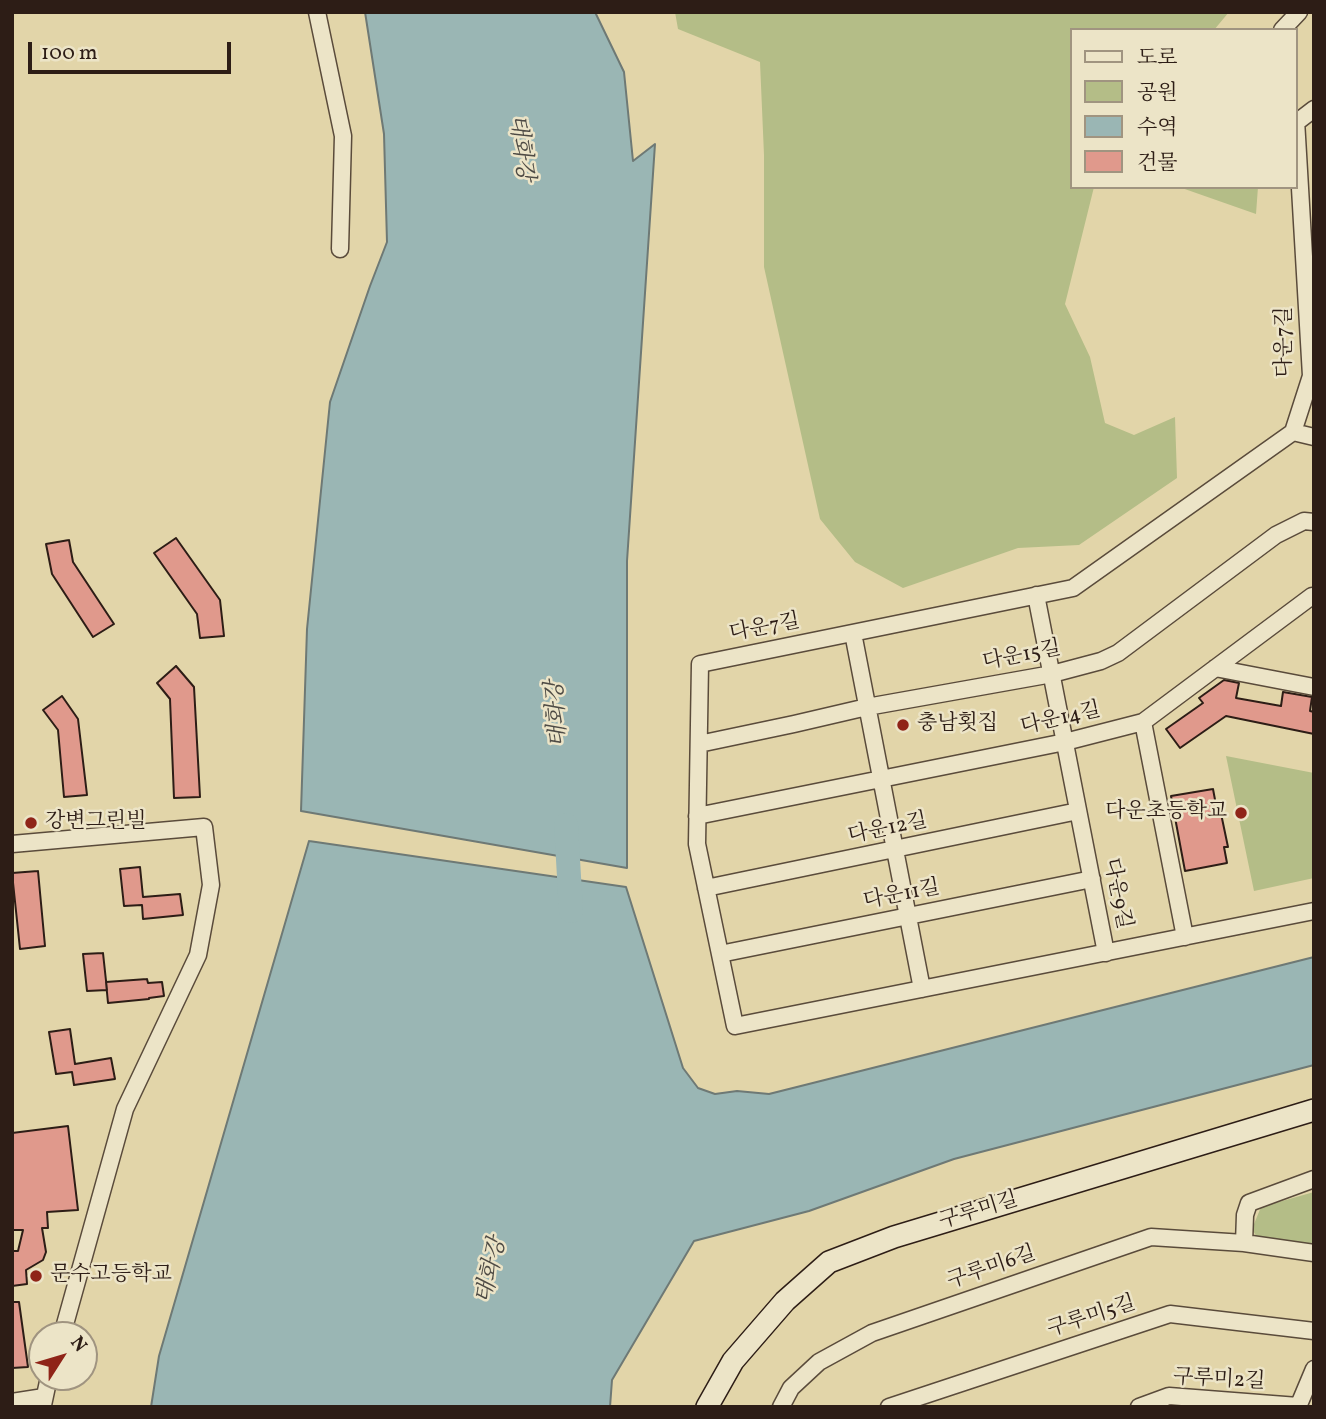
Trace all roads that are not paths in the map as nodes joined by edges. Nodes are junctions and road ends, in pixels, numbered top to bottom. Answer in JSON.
{"nodes":[{"id":1,"x":317,"y":12,"type":"edge"},
{"id":2,"x":1299,"y":12,"type":"edge"},
{"id":3,"x":1284,"y":28,"type":"edge"},
{"id":4,"x":1314,"y":109,"type":"edge"},
{"id":5,"x":1298,"y":120,"type":"edge"},
{"id":6,"x":1298,"y":135,"type":"edge"},
{"id":7,"x":340,"y":249,"type":"dead end"},
{"id":8,"x":1310,"y":303,"type":"edge"},
{"id":9,"x":1293,"y":432,"type":"junction"},
{"id":10,"x":1314,"y":436,"type":"edge"},
{"id":11,"x":1314,"y":522,"type":"edge"},
{"id":12,"x":1036,"y":595,"type":"junction"},
{"id":13,"x":1314,"y":596,"type":"edge"},
{"id":14,"x":853,"y":633,"type":"junction"},
{"id":15,"x":1215,"y":668,"type":"junction"},
{"id":16,"x":1052,"y":674,"type":"junction"},
{"id":17,"x":1314,"y":687,"type":"edge"},
{"id":18,"x":867,"y":706,"type":"junction"},
{"id":19,"x":1143,"y":722,"type":"junction"},
{"id":20,"x":1065,"y":742,"type":"junction"},
{"id":21,"x":699,"y":744,"type":"junction"},
{"id":22,"x":881,"y":779,"type":"junction"},
{"id":23,"x":1078,"y":811,"type":"junction"},
{"id":24,"x":697,"y":816,"type":"junction"},
{"id":25,"x":12,"y":844,"type":"edge"},
{"id":26,"x":895,"y":850,"type":"junction"},
{"id":27,"x":1092,"y":879,"type":"junction"},
{"id":28,"x":706,"y":888,"type":"junction"},
{"id":29,"x":1314,"y":911,"type":"edge"},
{"id":30,"x":908,"y":916,"type":"junction"},
{"id":31,"x":1185,"y":937,"type":"junction"},
{"id":32,"x":1106,"y":953,"type":"junction"},
{"id":33,"x":720,"y":954,"type":"junction"},
{"id":34,"x":922,"y":989,"type":"junction"},
{"id":35,"x":1314,"y":1110,"type":"edge"},
{"id":36,"x":1314,"y":1179,"type":"edge"},
{"id":37,"x":1244,"y":1243,"type":"junction"},
{"id":38,"x":1314,"y":1253,"type":"edge"},
{"id":39,"x":66,"y":1321,"type":"edge"},
{"id":40,"x":1314,"y":1331,"type":"edge"},
{"id":41,"x":1314,"y":1370,"type":"edge"},
{"id":42,"x":12,"y":1402,"type":"edge"},
{"id":43,"x":43,"y":1402,"type":"edge"},
{"id":44,"x":918,"y":1402,"type":"edge"},
{"id":45,"x":707,"y":1407,"type":"edge"},
{"id":46,"x":781,"y":1407,"type":"edge"},
{"id":47,"x":889,"y":1407,"type":"edge"},
{"id":48,"x":1139,"y":1407,"type":"edge"},
{"id":49,"x":1298,"y":1407,"type":"edge"}],
"edges":[{"from":1,"to":7,"type":"street"},
{"from":2,"to":3,"type":"street"},
{"from":4,"to":5,"type":"street"},
{"from":6,"to":8,"type":"street","name":"다운7길"},
{"from":8,"to":9,"type":"street","name":"다운7길"},
{"from":9,"to":10,"type":"street"},
{"from":9,"to":12,"type":"street","name":"다운7길"},
{"from":11,"to":16,"type":"street","name":"다운15길"},
{"from":12,"to":14,"type":"street","name":"다운7길"},
{"from":12,"to":16,"type":"street","name":"다운9길"},
{"from":13,"to":15,"type":"street","name":"다운14길"},
{"from":14,"to":18,"type":"street"},
{"from":14,"to":21,"type":"street","name":"다운7길"},
{"from":15,"to":17,"type":"street"},
{"from":15,"to":19,"type":"street","name":"다운14길"},
{"from":16,"to":18,"type":"street","name":"다운15길"},
{"from":16,"to":20,"type":"street","name":"다운9길"},
{"from":18,"to":21,"type":"street","name":"다운15길"},
{"from":18,"to":22,"type":"street"},
{"from":19,"to":20,"type":"street","name":"다운14길"},
{"from":19,"to":31,"type":"street"},
{"from":20,"to":22,"type":"street","name":"다운14길"},
{"from":20,"to":23,"type":"street","name":"다운9길"},
{"from":21,"to":24,"type":"street","name":"다운7길"},
{"from":22,"to":24,"type":"street","name":"다운14길"},
{"from":22,"to":26,"type":"street"},
{"from":23,"to":26,"type":"street","name":"다운12길"},
{"from":23,"to":27,"type":"street","name":"다운9길"},
{"from":24,"to":28,"type":"street","name":"다운7길"},
{"from":25,"to":39,"type":"street"},
{"from":26,"to":28,"type":"street","name":"다운12길"},
{"from":26,"to":30,"type":"street"},
{"from":27,"to":30,"type":"street","name":"다운11길"},
{"from":27,"to":32,"type":"street","name":"다운9길"},
{"from":28,"to":33,"type":"street","name":"다운7길"},
{"from":29,"to":31,"type":"street","name":"다운7길"},
{"from":30,"to":33,"type":"street","name":"다운11길"},
{"from":30,"to":34,"type":"street"},
{"from":31,"to":32,"type":"street","name":"다운7길"},
{"from":32,"to":34,"type":"street","name":"다운7길"},
{"from":33,"to":34,"type":"street","name":"다운7길"},
{"from":35,"to":45,"type":"street","name":"구루미길"},
{"from":36,"to":37,"type":"street"},
{"from":37,"to":38,"type":"street","name":"구루미6길"},
{"from":37,"to":46,"type":"street","name":"구루미6길"},
{"from":40,"to":44,"type":"street","name":"구루미5길"},
{"from":41,"to":49,"type":"street"},
{"from":42,"to":43,"type":"street"},
{"from":44,"to":47,"type":"street","name":"구루미5길"},
{"from":48,"to":49,"type":"street","name":"구루미2길"}]}
